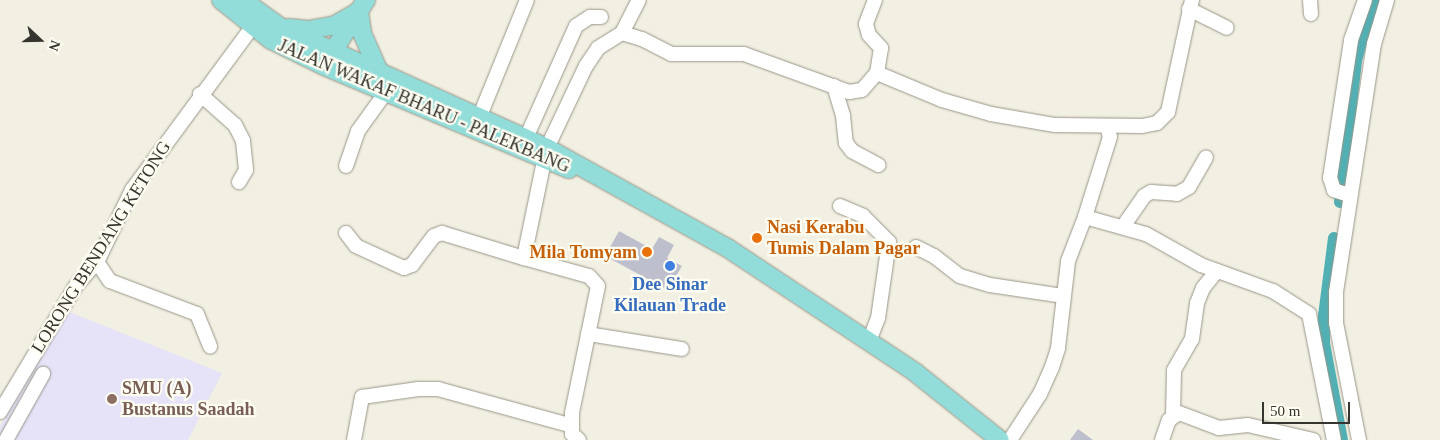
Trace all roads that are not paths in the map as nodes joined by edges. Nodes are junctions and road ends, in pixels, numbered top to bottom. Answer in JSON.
{"nodes":[{"id":1,"x":222,"y":0,"type":"edge"},
{"id":2,"x":243,"y":0,"type":"edge"},
{"id":3,"x":527,"y":0,"type":"edge"},
{"id":4,"x":639,"y":0,"type":"edge"},
{"id":5,"x":875,"y":0,"type":"edge"},
{"id":6,"x":1310,"y":0,"type":"edge"},
{"id":7,"x":1365,"y":0,"type":"edge"},
{"id":8,"x":1387,"y":0,"type":"edge"},
{"id":9,"x":1190,"y":5,"type":"edge"},
{"id":10,"x":363,"y":6,"type":"edge"},
{"id":11,"x":1311,"y":14,"type":"dead end"},
{"id":12,"x":602,"y":17,"type":"dead end"},
{"id":13,"x":257,"y":20,"type":"junction"},
{"id":14,"x":280,"y":27,"type":"junction"},
{"id":15,"x":1227,"y":28,"type":"dead end"},
{"id":16,"x":622,"y":33,"type":"junction"},
{"id":17,"x":328,"y":59,"type":"junction"},
{"id":18,"x":877,"y":73,"type":"junction"},
{"id":19,"x":380,"y":74,"type":"junction"},
{"id":20,"x":834,"y":86,"type":"junction"},
{"id":21,"x":386,"y":92,"type":"junction"},
{"id":22,"x":200,"y":94,"type":"junction"},
{"id":23,"x":479,"y":118,"type":"junction"},
{"id":24,"x":1108,"y":126,"type":"junction"},
{"id":25,"x":526,"y":138,"type":"junction"},
{"id":26,"x":546,"y":154,"type":"junction"},
{"id":27,"x":1206,"y":158,"type":"dead end"},
{"id":28,"x":878,"y":165,"type":"dead end"},
{"id":29,"x":346,"y":166,"type":"dead end"},
{"id":30,"x":240,"y":182,"type":"dead end"},
{"id":31,"x":1343,"y":194,"type":"junction"},
{"id":32,"x":840,"y":206,"type":"dead end"},
{"id":33,"x":1085,"y":217,"type":"junction"},
{"id":34,"x":1124,"y":225,"type":"junction"},
{"id":35,"x":346,"y":233,"type":"dead end"},
{"id":36,"x":916,"y":247,"type":"dead end"},
{"id":37,"x":524,"y":258,"type":"junction"},
{"id":38,"x":96,"y":262,"type":"junction"},
{"id":39,"x":1217,"y":271,"type":"junction"},
{"id":40,"x":1064,"y":296,"type":"junction"},
{"id":41,"x":1309,"y":314,"type":"junction"},
{"id":42,"x":1333,"y":322,"type":"junction"},
{"id":43,"x":588,"y":334,"type":"junction"},
{"id":44,"x":868,"y":342,"type":"junction"},
{"id":45,"x":210,"y":346,"type":"dead end"},
{"id":46,"x":682,"y":349,"type":"dead end"},
{"id":47,"x":43,"y":374,"type":"dead end"},
{"id":48,"x":0,"y":412,"type":"edge"},
{"id":49,"x":1173,"y":415,"type":"junction"},
{"id":50,"x":570,"y":425,"type":"junction"},
{"id":51,"x":6,"y":440,"type":"edge"},
{"id":52,"x":354,"y":440,"type":"edge"},
{"id":53,"x":578,"y":440,"type":"edge"},
{"id":54,"x":1000,"y":440,"type":"edge"},
{"id":55,"x":1010,"y":440,"type":"edge"},
{"id":56,"x":1162,"y":440,"type":"edge"},
{"id":57,"x":1313,"y":440,"type":"edge"},
{"id":58,"x":1334,"y":440,"type":"edge"},
{"id":59,"x":1359,"y":440,"type":"edge"}],
"edges":[{"from":1,"to":13,"type":"main road","name":"JALAN WAKAF BHARU - PALEKBANG"},
{"from":2,"to":13,"type":"main road","name":"JALAN WAKAF BHARU - PALEKBANG"},
{"from":3,"to":23,"type":"street"},
{"from":4,"to":16,"type":"street"},
{"from":5,"to":18,"type":"street"},
{"from":6,"to":11,"type":"street"},
{"from":7,"to":31,"type":"street"},
{"from":8,"to":31,"type":"street"},
{"from":9,"to":15,"type":"street"},
{"from":9,"to":24,"type":"street"},
{"from":10,"to":14,"type":"main road"},
{"from":10,"to":17,"type":"main road"},
{"from":10,"to":19,"type":"main road"},
{"from":12,"to":25,"type":"street"},
{"from":13,"to":14,"type":"main road","name":"JALAN WAKAF BHARU - PALEKBANG"},
{"from":13,"to":17,"type":"main road","name":"JALAN WAKAF BHARU - PALEKBANG"},
{"from":13,"to":22,"type":"street","name":"LORONG BENDANG KETONG"},
{"from":14,"to":17,"type":"main road","name":"JALAN WAKAF BHARU - PALEKBANG"},
{"from":16,"to":20,"type":"street"},
{"from":16,"to":26,"type":"street"},
{"from":17,"to":19,"type":"main road","name":"JALAN WAKAF BHARU - PALEKBANG"},
{"from":17,"to":21,"type":"main road","name":"JALAN WAKAF BHARU - PALEKBANG"},
{"from":18,"to":20,"type":"street"},
{"from":18,"to":24,"type":"street"},
{"from":19,"to":23,"type":"main road","name":"JALAN WAKAF BHARU - PALEKBANG"},
{"from":20,"to":28,"type":"street"},
{"from":21,"to":26,"type":"main road","name":"JALAN WAKAF BHARU - PALEKBANG"},
{"from":21,"to":29,"type":"street"},
{"from":22,"to":30,"type":"street"},
{"from":22,"to":38,"type":"street","name":"LORONG BENDANG KETONG"},
{"from":23,"to":25,"type":"main road","name":"JALAN WAKAF BHARU - PALEKBANG"},
{"from":24,"to":33,"type":"street"},
{"from":25,"to":26,"type":"main road","name":"JALAN WAKAF BHARU - PALEKBANG"},
{"from":26,"to":37,"type":"street"},
{"from":26,"to":44,"type":"main road","name":"JALAN WAKAF BHARU - PALEKBANG"},
{"from":27,"to":34,"type":"street"},
{"from":31,"to":42,"type":"street"},
{"from":32,"to":44,"type":"street"},
{"from":33,"to":34,"type":"street"},
{"from":33,"to":40,"type":"street"},
{"from":34,"to":39,"type":"street"},
{"from":35,"to":37,"type":"street"},
{"from":36,"to":40,"type":"street"},
{"from":37,"to":43,"type":"street"},
{"from":38,"to":45,"type":"street"},
{"from":38,"to":48,"type":"street","name":"LORONG BENDANG KETONG"},
{"from":39,"to":41,"type":"street"},
{"from":39,"to":49,"type":"street"},
{"from":40,"to":55,"type":"street"},
{"from":41,"to":42,"type":"street"},
{"from":41,"to":58,"type":"street"},
{"from":42,"to":59,"type":"street"},
{"from":43,"to":46,"type":"street"},
{"from":43,"to":50,"type":"street"},
{"from":44,"to":54,"type":"main road","name":"JALAN WAKAF BHARU - PALEKBANG"},
{"from":47,"to":51,"type":"street"},
{"from":49,"to":56,"type":"street"},
{"from":49,"to":57,"type":"street"},
{"from":50,"to":52,"type":"street"},
{"from":50,"to":53,"type":"street"}]}
